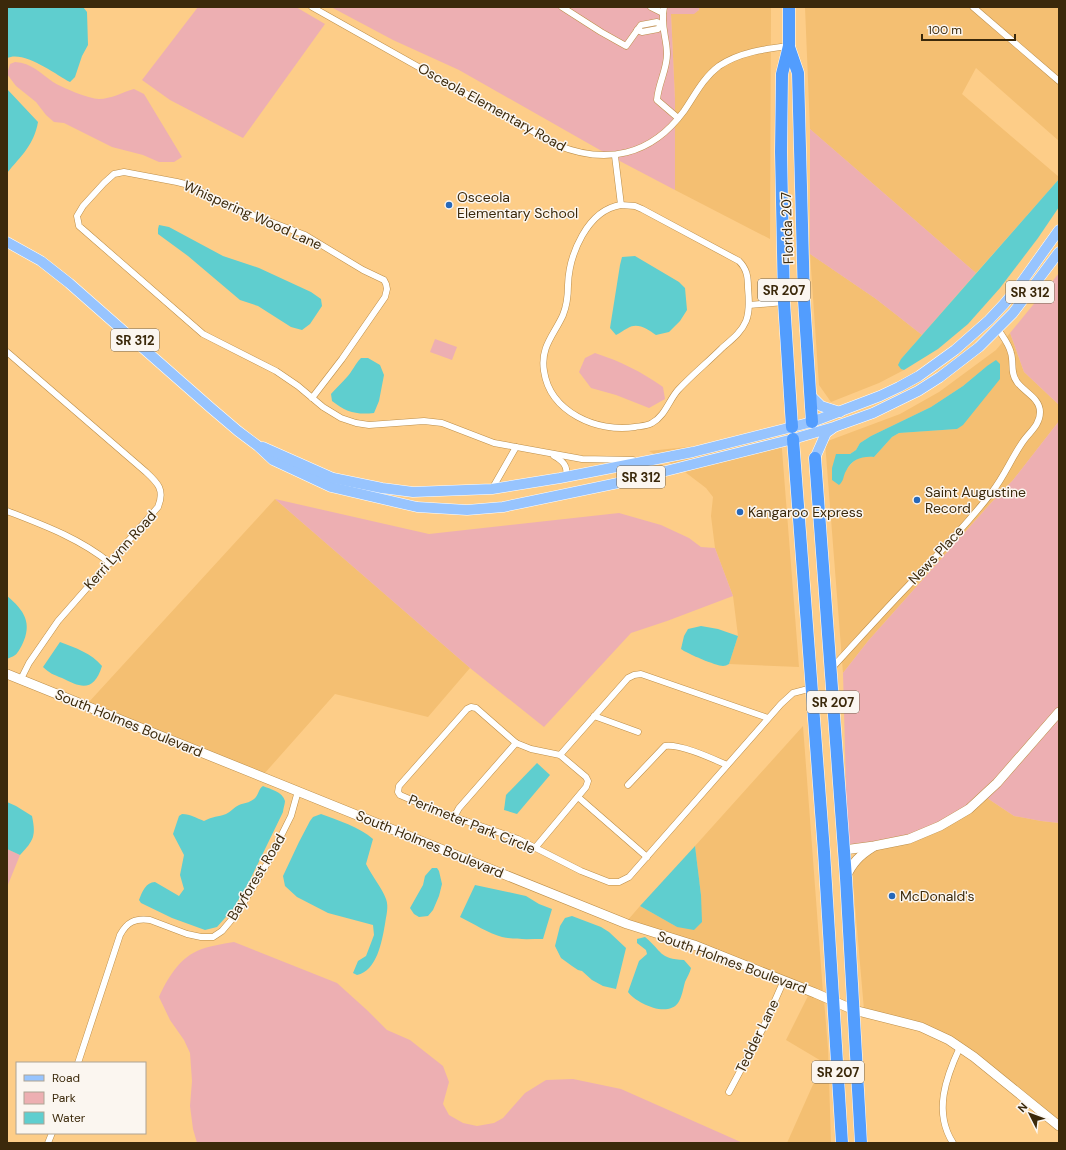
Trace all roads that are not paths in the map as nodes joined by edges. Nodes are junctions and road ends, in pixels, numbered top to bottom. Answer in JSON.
{"nodes":[{"id":1,"x":312,"y":7,"type":"edge"},
{"id":2,"x":562,"y":7,"type":"edge"},
{"id":3,"x":651,"y":7,"type":"edge"},
{"id":4,"x":789,"y":7,"type":"edge"},
{"id":5,"x":973,"y":7,"type":"edge"},
{"id":6,"x":663,"y":10,"type":"edge"},
{"id":7,"x":662,"y":25,"type":"junction"},
{"id":8,"x":789,"y":46,"type":"junction"},
{"id":9,"x":1059,"y":81,"type":"edge"},
{"id":10,"x":678,"y":118,"type":"junction"},
{"id":11,"x":615,"y":156,"type":"junction"},
{"id":12,"x":621,"y":205,"type":"junction"},
{"id":13,"x":1059,"y":230,"type":"edge"},
{"id":14,"x":7,"y":242,"type":"edge"},
{"id":15,"x":1059,"y":252,"type":"edge"},
{"id":16,"x":1023,"y":280,"type":"junction"},
{"id":17,"x":784,"y":302,"type":"junction"},
{"id":18,"x":749,"y":305,"type":"junction"},
{"id":19,"x":998,"y":329,"type":"junction"},
{"id":20,"x":7,"y":352,"type":"edge"},
{"id":21,"x":810,"y":395,"type":"junction"},
{"id":22,"x":312,"y":398,"type":"junction"},
{"id":23,"x":840,"y":412,"type":"junction"},
{"id":24,"x":834,"y":427,"type":"junction"},
{"id":25,"x":812,"y":428,"type":"junction"},
{"id":26,"x":793,"y":433,"type":"junction"},
{"id":27,"x":258,"y":446,"type":"junction"},
{"id":28,"x":516,"y":447,"type":"junction"},
{"id":29,"x":549,"y":453,"type":"junction"},
{"id":30,"x":814,"y":458,"type":"junction"},
{"id":31,"x":652,"y":460,"type":"junction"},
{"id":32,"x":566,"y":476,"type":"junction"},
{"id":33,"x":492,"y":489,"type":"junction"},
{"id":34,"x":488,"y":508,"type":"junction"},
{"id":35,"x":7,"y":511,"type":"edge"},
{"id":36,"x":110,"y":563,"type":"junction"},
{"id":37,"x":831,"y":669,"type":"junction"},
{"id":38,"x":7,"y":674,"type":"edge"},
{"id":39,"x":21,"y":679,"type":"junction"},
{"id":40,"x":812,"y":688,"type":"junction"},
{"id":41,"x":1059,"y":712,"type":"edge"},
{"id":42,"x":594,"y":716,"type":"junction"},
{"id":43,"x":768,"y":718,"type":"junction"},
{"id":44,"x":638,"y":732,"type":"dead end"},
{"id":45,"x":516,"y":743,"type":"junction"},
{"id":46,"x":560,"y":755,"type":"junction"},
{"id":47,"x":727,"y":765,"type":"junction"},
{"id":48,"x":628,"y":786,"type":"dead end"},
{"id":49,"x":298,"y":791,"type":"junction"},
{"id":50,"x":578,"y":797,"type":"junction"},
{"id":51,"x":821,"y":812,"type":"junction"},
{"id":52,"x":454,"y":817,"type":"junction"},
{"id":53,"x":874,"y":846,"type":"junction"},
{"id":54,"x":535,"y":848,"type":"junction"},
{"id":55,"x":844,"y":850,"type":"junction"},
{"id":56,"x":824,"y":852,"type":"junction"},
{"id":57,"x":647,"y":857,"type":"junction"},
{"id":58,"x":846,"y":878,"type":"junction"},
{"id":59,"x":784,"y":980,"type":"junction"},
{"id":60,"x":834,"y":1000,"type":"junction"},
{"id":61,"x":854,"y":1010,"type":"junction"},
{"id":62,"x":960,"y":1047,"type":"junction"},
{"id":63,"x":78,"y":1062,"type":"edge"},
{"id":64,"x":729,"y":1092,"type":"dead end"},
{"id":65,"x":1059,"y":1126,"type":"edge"},
{"id":66,"x":842,"y":1143,"type":"edge"},
{"id":67,"x":861,"y":1143,"type":"edge"},
{"id":68,"x":953,"y":1143,"type":"edge"}],
"edges":[{"from":1,"to":11,"type":"street","name":"Osceola Elementary Road"},
{"from":2,"to":7,"type":"street"},
{"from":3,"to":6,"type":"street"},
{"from":4,"to":8,"type":"highway","number":"SR 207"},
{"from":5,"to":9,"type":"street"},
{"from":6,"to":7,"type":"street"},
{"from":7,"to":10,"type":"street"},
{"from":8,"to":10,"type":"street","name":"Osceola Elementary Road"},
{"from":8,"to":17,"type":"highway","number":"SR 207"},
{"from":8,"to":21,"type":"highway","name":"Florida 207","number":"SR 207"},
{"from":10,"to":11,"type":"street","name":"Osceola Elementary Road"},
{"from":11,"to":12,"type":"street"},
{"from":12,"to":18,"type":"street"},
{"from":12,"to":18,"type":"street"},
{"from":13,"to":16,"type":"main road","number":"SR 312"},
{"from":14,"to":27,"type":"main road","number":"SR 312"},
{"from":15,"to":19,"type":"main road","number":"SR 312"},
{"from":16,"to":19,"type":"main road"},
{"from":16,"to":23,"type":"main road","number":"SR 312"},
{"from":17,"to":18,"type":"street"},
{"from":17,"to":26,"type":"highway","number":"SR 207"},
{"from":19,"to":24,"type":"main road","number":"SR 312"},
{"from":19,"to":37,"type":"street","name":"News Place"},
{"from":20,"to":36,"type":"street","name":"Kerri Lynn Road"},
{"from":21,"to":23,"type":"main road"},
{"from":21,"to":25,"type":"highway","name":"Florida 207","number":"SR 207"},
{"from":22,"to":22,"type":"street","name":"Whispering Wood Lane"},
{"from":22,"to":28,"type":"street","name":"Whispering Wood Lane"},
{"from":23,"to":25,"type":"main road","number":"SR 312"},
{"from":24,"to":25,"type":"main road","number":"SR 312"},
{"from":24,"to":30,"type":"main road"},
{"from":25,"to":26,"type":"main road","number":"SR 312"},
{"from":25,"to":30,"type":"main road","number":"SR 207"},
{"from":26,"to":31,"type":"main road","number":"SR 312"},
{"from":26,"to":34,"type":"main road","number":"SR 312"},
{"from":26,"to":40,"type":"highway","number":"SR 207"},
{"from":27,"to":33,"type":"main road","number":"SR 312"},
{"from":27,"to":34,"type":"main road","number":"SR 312"},
{"from":28,"to":29,"type":"street","name":"Whispering Wood Lane"},
{"from":28,"to":33,"type":"street"},
{"from":29,"to":31,"type":"street","name":"Whispering Wood Lane"},
{"from":29,"to":32,"type":"street"},
{"from":30,"to":37,"type":"highway","number":"SR 207"},
{"from":31,"to":32,"type":"main road","number":"SR 312"},
{"from":32,"to":33,"type":"main road","number":"SR 312"},
{"from":33,"to":34,"type":"main road"},
{"from":35,"to":36,"type":"street"},
{"from":36,"to":39,"type":"street","name":"Kerri Lynn Road"},
{"from":37,"to":55,"type":"highway","number":"SR 207"},
{"from":38,"to":39,"type":"main road","name":"South Holmes Boulevard"},
{"from":39,"to":49,"type":"main road","name":"South Holmes Boulevard"},
{"from":40,"to":43,"type":"street","name":"Perimeter Park Circle"},
{"from":40,"to":51,"type":"highway","number":"SR 207"},
{"from":41,"to":53,"type":"main road"},
{"from":42,"to":43,"type":"street"},
{"from":42,"to":44,"type":"street"},
{"from":42,"to":46,"type":"street"},
{"from":43,"to":47,"type":"street","name":"Perimeter Park Circle"},
{"from":45,"to":46,"type":"street","name":"Perimeter Park Circle"},
{"from":45,"to":52,"type":"street"},
{"from":45,"to":52,"type":"street","name":"Perimeter Park Circle"},
{"from":46,"to":50,"type":"street"},
{"from":47,"to":48,"type":"street"},
{"from":47,"to":57,"type":"street","name":"Perimeter Park Circle"},
{"from":49,"to":59,"type":"main road","name":"South Holmes Boulevard"},
{"from":49,"to":63,"type":"street","name":"Bayforest Road"},
{"from":50,"to":54,"type":"street"},
{"from":50,"to":57,"type":"street"},
{"from":51,"to":55,"type":"highway"},
{"from":51,"to":56,"type":"highway","number":"SR 207"},
{"from":52,"to":54,"type":"street","name":"Perimeter Park Circle"},
{"from":53,"to":55,"type":"main road"},
{"from":53,"to":58,"type":"main road"},
{"from":54,"to":57,"type":"street","name":"Perimeter Park Circle"},
{"from":55,"to":58,"type":"highway","number":"SR 207"},
{"from":56,"to":58,"type":"highway"},
{"from":56,"to":60,"type":"highway","number":"SR 207"},
{"from":58,"to":61,"type":"highway","number":"SR 207"},
{"from":59,"to":60,"type":"main road","name":"South Holmes Boulevard"},
{"from":59,"to":64,"type":"street","name":"Tedder Lane"},
{"from":60,"to":61,"type":"main road","name":"South Holmes Boulevard"},
{"from":60,"to":66,"type":"highway","number":"SR 207"},
{"from":61,"to":62,"type":"main road","name":"South Holmes Boulevard"},
{"from":61,"to":67,"type":"highway","number":"SR 207"},
{"from":62,"to":65,"type":"main road","name":"South Holmes Boulevard"},
{"from":62,"to":68,"type":"street"}]}
